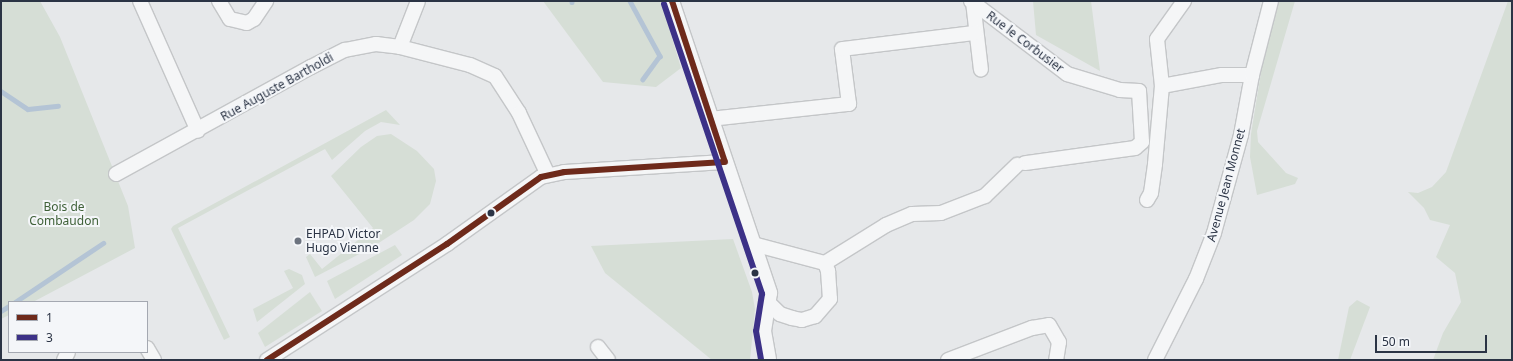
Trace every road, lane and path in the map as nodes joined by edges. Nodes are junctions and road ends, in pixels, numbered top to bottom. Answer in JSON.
{"nodes":[{"id":1,"x":219,"y":1,"type":"edge"},
{"id":2,"x":266,"y":1,"type":"edge"},
{"id":3,"x":418,"y":1,"type":"edge"},
{"id":4,"x":672,"y":1,"type":"edge"},
{"id":5,"x":1184,"y":1,"type":"edge"},
{"id":6,"x":1271,"y":1,"type":"edge"},
{"id":7,"x":142,"y":2,"type":"edge"},
{"id":8,"x":972,"y":2,"type":"edge"},
{"id":9,"x":975,"y":33,"type":"junction"},
{"id":10,"x":400,"y":47,"type":"junction"},
{"id":11,"x":981,"y":70,"type":"dead end"},
{"id":12,"x":1252,"y":75,"type":"junction"},
{"id":13,"x":1162,"y":86,"type":"junction"},
{"id":14,"x":710,"y":119,"type":"junction"},
{"id":15,"x":198,"y":131,"type":"junction"},
{"id":16,"x":725,"y":162,"type":"junction"},
{"id":17,"x":116,"y":174,"type":"dead end"},
{"id":18,"x":548,"y":174,"type":"junction"},
{"id":19,"x":1147,"y":200,"type":"dead end"},
{"id":20,"x":753,"y":244,"type":"junction"},
{"id":21,"x":825,"y":263,"type":"junction"},
{"id":22,"x":770,"y":304,"type":"junction"},
{"id":23,"x":598,"y":347,"type":"dead end"},
{"id":24,"x":148,"y":350,"type":"edge"},
{"id":25,"x":154,"y":360,"type":"edge"},
{"id":26,"x":266,"y":360,"type":"edge"},
{"id":27,"x":608,"y":360,"type":"edge"},
{"id":28,"x":769,"y":360,"type":"edge"},
{"id":29,"x":948,"y":360,"type":"edge"},
{"id":30,"x":1056,"y":360,"type":"edge"},
{"id":31,"x":1155,"y":360,"type":"edge"}],
"edges":[{"from":1,"to":2,"type":"street"},
{"from":3,"to":10,"type":"street"},
{"from":4,"to":14,"type":"street"},
{"from":5,"to":13,"type":"street"},
{"from":6,"to":12,"type":"street","name":"Avenue Jean Monnet"},
{"from":7,"to":15,"type":"street"},
{"from":8,"to":9,"type":"street"},
{"from":8,"to":21,"type":"street","name":"Rue le Corbusier"},
{"from":9,"to":11,"type":"street"},
{"from":9,"to":14,"type":"street"},
{"from":10,"to":15,"type":"street","name":"Rue Auguste Bartholdi"},
{"from":10,"to":18,"type":"street","name":"Rue Auguste Bartholdi"},
{"from":12,"to":13,"type":"street"},
{"from":12,"to":31,"type":"street","name":"Avenue Jean Monnet"},
{"from":13,"to":19,"type":"street"},
{"from":14,"to":16,"type":"street"},
{"from":15,"to":17,"type":"street","name":"Rue Auguste Bartholdi"},
{"from":16,"to":18,"type":"street"},
{"from":16,"to":20,"type":"street"},
{"from":18,"to":26,"type":"street"},
{"from":20,"to":21,"type":"street"},
{"from":20,"to":22,"type":"street"},
{"from":21,"to":22,"type":"street"},
{"from":22,"to":28,"type":"street"},
{"from":23,"to":27,"type":"street"},
{"from":24,"to":25,"type":"street"},
{"from":29,"to":30,"type":"street"}]}
